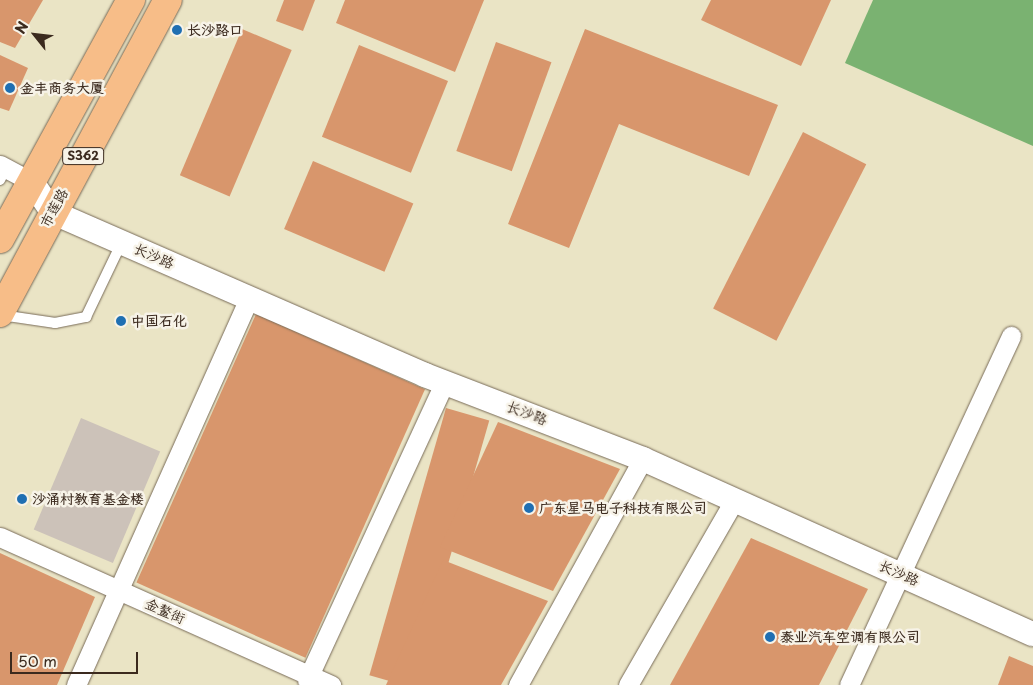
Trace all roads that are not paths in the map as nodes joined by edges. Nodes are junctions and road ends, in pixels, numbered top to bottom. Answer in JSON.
{"nodes":[{"id":1,"x":131,"y":0,"type":"edge"},
{"id":2,"x":168,"y":0,"type":"edge"},
{"id":3,"x":2,"y":171,"type":"edge"},
{"id":4,"x":32,"y":182,"type":"junction"},
{"id":5,"x":52,"y":212,"type":"junction"},
{"id":6,"x":0,"y":239,"type":"edge"},
{"id":7,"x":122,"y":242,"type":"junction"},
{"id":8,"x":249,"y":298,"type":"junction"},
{"id":9,"x":0,"y":314,"type":"edge"},
{"id":10,"x":1011,"y":336,"type":"dead end"},
{"id":11,"x":445,"y":381,"type":"junction"},
{"id":12,"x":643,"y":459,"type":"junction"},
{"id":13,"x":734,"y":501,"type":"junction"},
{"id":14,"x":0,"y":537,"type":"edge"},
{"id":15,"x":903,"y":574,"type":"junction"},
{"id":16,"x":118,"y":590,"type":"junction"},
{"id":17,"x":1033,"y":634,"type":"edge"},
{"id":18,"x":307,"y":680,"type":"dead end"},
{"id":19,"x":76,"y":685,"type":"edge"},
{"id":20,"x":331,"y":685,"type":"edge"},
{"id":21,"x":518,"y":685,"type":"edge"},
{"id":22,"x":628,"y":685,"type":"edge"},
{"id":23,"x":849,"y":685,"type":"edge"}],
"edges":[{"from":1,"to":4,"type":"main road","number":"S362"},
{"from":2,"to":5,"type":"main road","name":"市莲路","number":"S362"},
{"from":3,"to":4,"type":"street"},
{"from":4,"to":5,"type":"street"},
{"from":4,"to":6,"type":"main road","number":"S362"},
{"from":5,"to":7,"type":"street","name":"长沙路"},
{"from":5,"to":9,"type":"main road","name":"市莲路","number":"S362"},
{"from":7,"to":8,"type":"street","name":"长沙路"},
{"from":7,"to":9,"type":"lane"},
{"from":8,"to":11,"type":"street","name":"长沙路"},
{"from":8,"to":16,"type":"street"},
{"from":10,"to":15,"type":"street"},
{"from":11,"to":12,"type":"street","name":"长沙路"},
{"from":11,"to":18,"type":"street"},
{"from":12,"to":13,"type":"street","name":"长沙路"},
{"from":12,"to":21,"type":"street"},
{"from":13,"to":15,"type":"street","name":"长沙路"},
{"from":13,"to":22,"type":"street"},
{"from":14,"to":16,"type":"street","name":"金鳌街"},
{"from":15,"to":17,"type":"street","name":"长沙路"},
{"from":15,"to":23,"type":"street"},
{"from":16,"to":19,"type":"street"},
{"from":16,"to":20,"type":"street","name":"金鳌街"}]}
